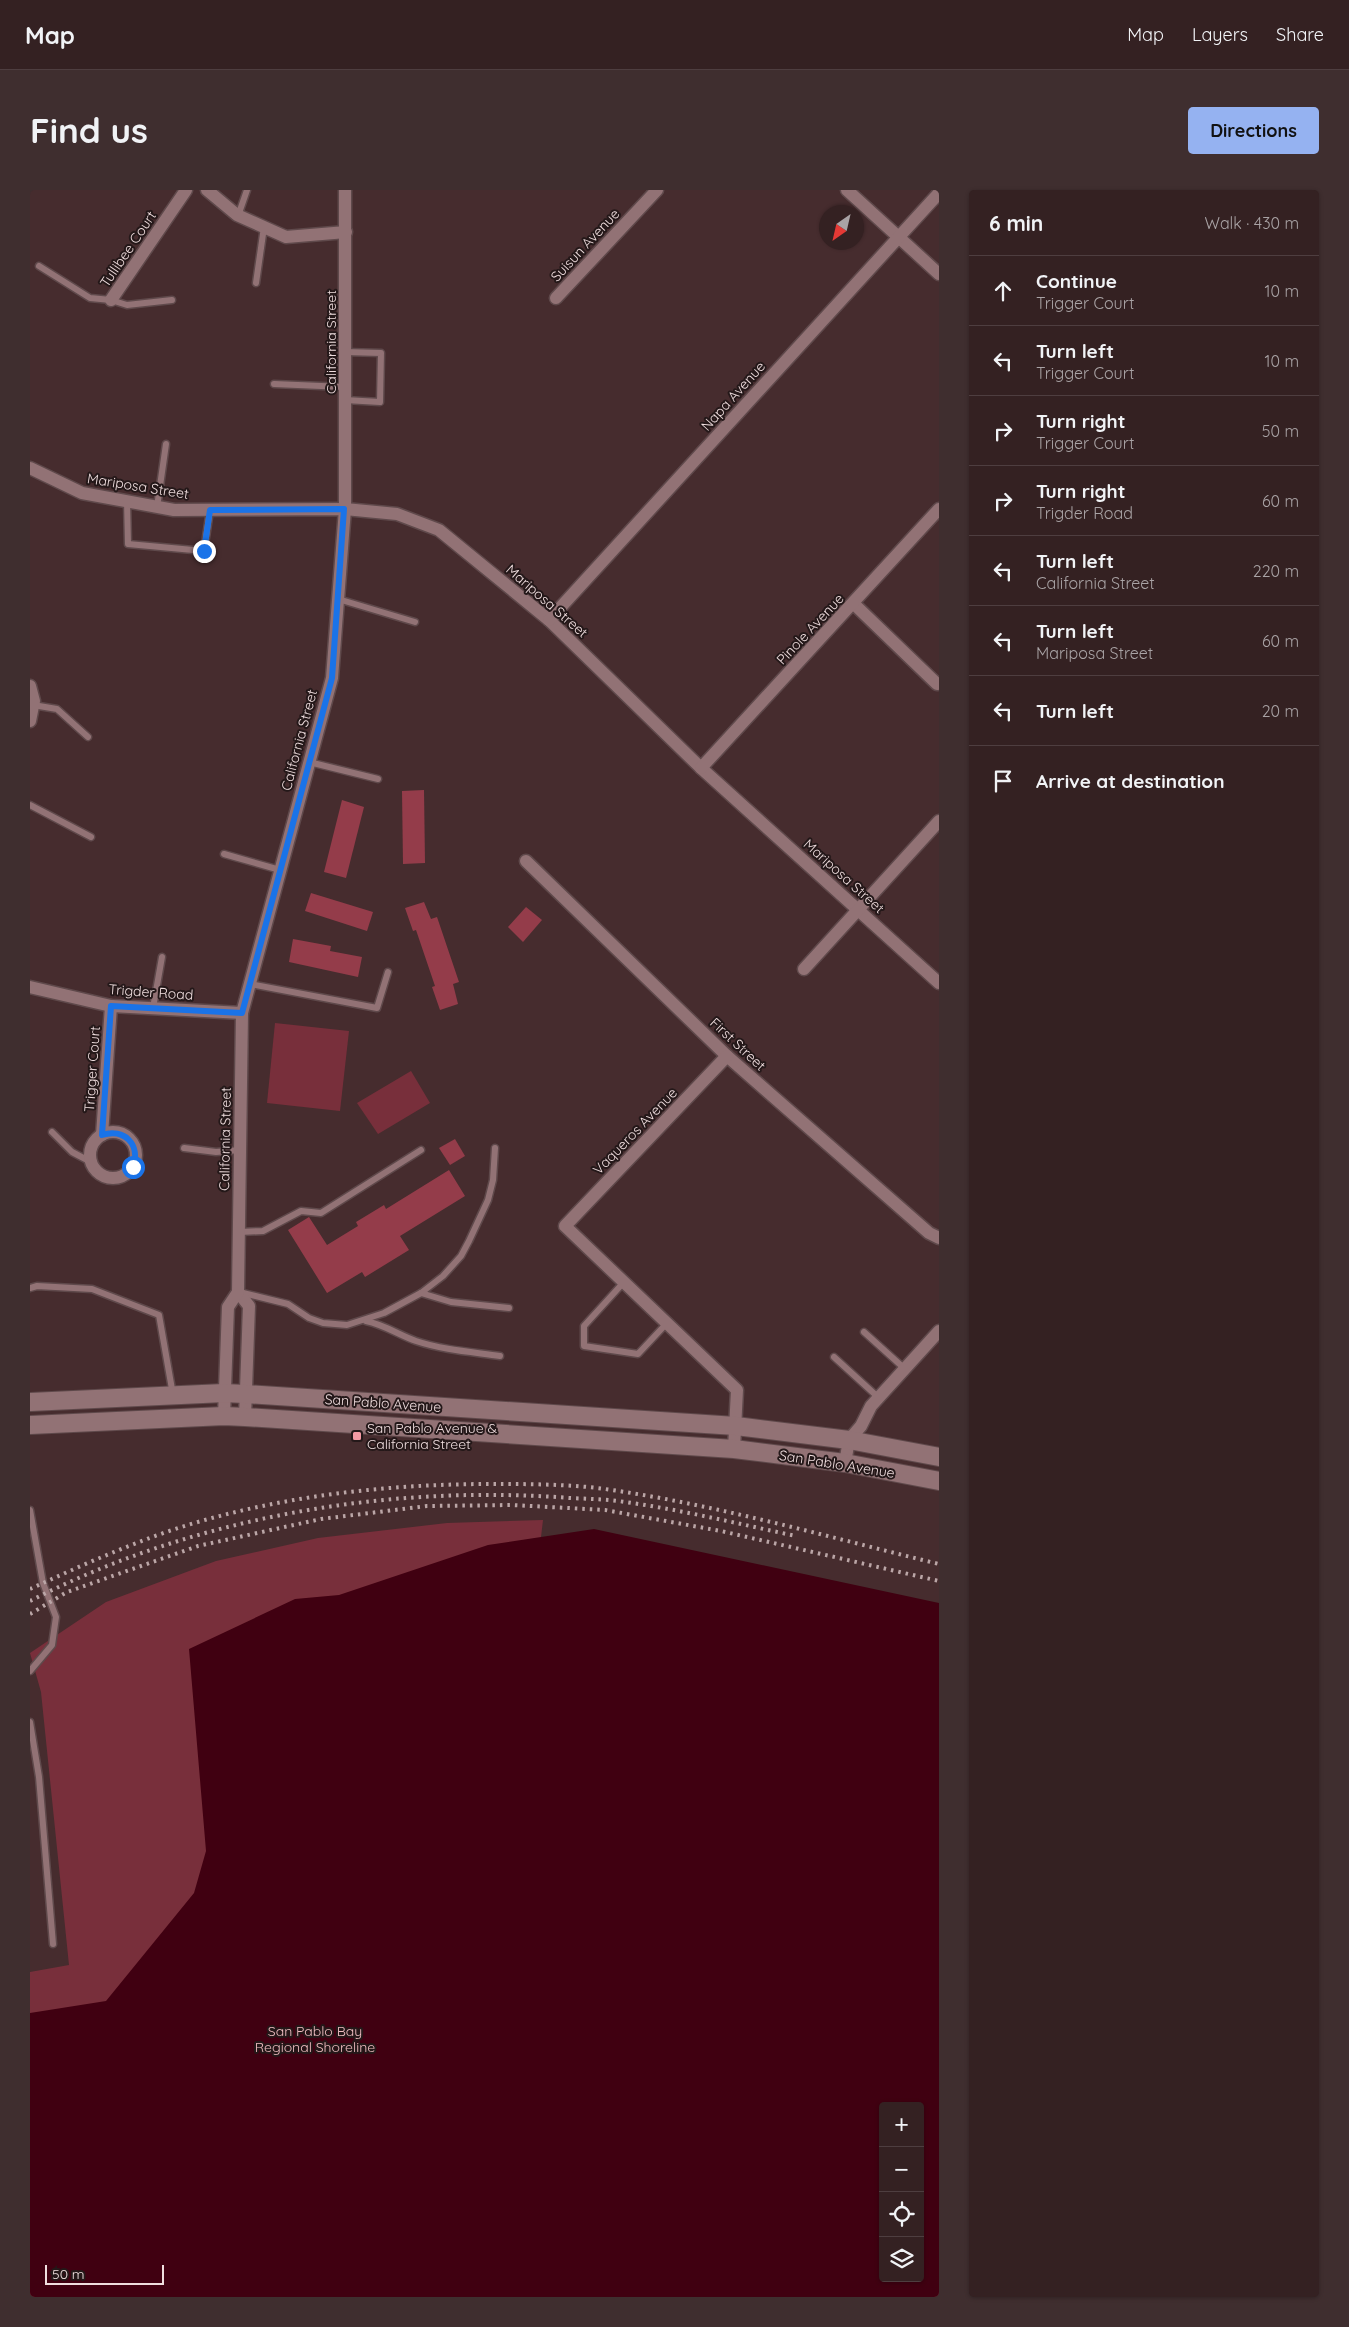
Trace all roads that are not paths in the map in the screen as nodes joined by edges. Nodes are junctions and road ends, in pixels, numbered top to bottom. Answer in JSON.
{"nodes":[{"id":1,"x":186,"y":190,"type":"edge"},
{"id":2,"x":207,"y":190,"type":"edge"},
{"id":3,"x":247,"y":190,"type":"edge"},
{"id":4,"x":345,"y":190,"type":"edge"},
{"id":5,"x":656,"y":190,"type":"edge"},
{"id":6,"x":847,"y":190,"type":"edge"},
{"id":7,"x":939,"y":193,"type":"edge"},
{"id":8,"x":238,"y":216,"type":"junction"},
{"id":9,"x":264,"y":227,"type":"junction"},
{"id":10,"x":346,"y":232,"type":"junction"},
{"id":11,"x":899,"y":237,"type":"junction"},
{"id":12,"x":38,"y":266,"type":"dead end"},
{"id":13,"x":939,"y":274,"type":"edge"},
{"id":14,"x":256,"y":283,"type":"dead end"},
{"id":15,"x":556,"y":298,"type":"dead end"},
{"id":16,"x":111,"y":300,"type":"junction"},
{"id":17,"x":172,"y":300,"type":"dead end"},
{"id":18,"x":345,"y":352,"type":"junction"},
{"id":19,"x":274,"y":384,"type":"dead end"},
{"id":20,"x":345,"y":393,"type":"junction"},
{"id":21,"x":166,"y":444,"type":"dead end"},
{"id":22,"x":32,"y":474,"type":"edge"},
{"id":23,"x":127,"y":501,"type":"junction"},
{"id":24,"x":157,"y":507,"type":"junction"},
{"id":25,"x":344,"y":509,"type":"junction"},
{"id":26,"x":939,"y":509,"type":"edge"},
{"id":27,"x":210,"y":510,"type":"junction"},
{"id":28,"x":338,"y":599,"type":"junction"},
{"id":29,"x":854,"y":604,"type":"junction"},
{"id":30,"x":549,"y":620,"type":"junction"},
{"id":31,"x":415,"y":622,"type":"dead end"},
{"id":32,"x":937,"y":684,"type":"dead end"},
{"id":33,"x":30,"y":686,"type":"edge"},
{"id":34,"x":33,"y":705,"type":"junction"},
{"id":35,"x":30,"y":721,"type":"edge"},
{"id":36,"x":88,"y":737,"type":"dead end"},
{"id":37,"x":309,"y":762,"type":"junction"},
{"id":38,"x":701,"y":768,"type":"junction"},
{"id":39,"x":378,"y":779,"type":"dead end"},
{"id":40,"x":30,"y":805,"type":"edge"},
{"id":41,"x":939,"y":821,"type":"edge"},
{"id":42,"x":91,"y":837,"type":"dead end"},
{"id":43,"x":224,"y":854,"type":"dead end"},
{"id":44,"x":526,"y":861,"type":"dead end"},
{"id":45,"x":280,"y":870,"type":"junction"},
{"id":46,"x":859,"y":909,"type":"junction"},
{"id":47,"x":162,"y":957,"type":"dead end"},
{"id":48,"x":804,"y":969,"type":"dead end"},
{"id":49,"x":388,"y":972,"type":"dead end"},
{"id":50,"x":939,"y":983,"type":"edge"},
{"id":51,"x":250,"y":984,"type":"junction"},
{"id":52,"x":30,"y":987,"type":"edge"},
{"id":53,"x":111,"y":1006,"type":"junction"},
{"id":54,"x":153,"y":1008,"type":"junction"},
{"id":55,"x":242,"y":1013,"type":"junction"},
{"id":56,"x":727,"y":1056,"type":"junction"},
{"id":57,"x":52,"y":1132,"type":"dead end"},
{"id":58,"x":102,"y":1135,"type":"junction"},
{"id":59,"x":184,"y":1148,"type":"dead end"},
{"id":60,"x":495,"y":1148,"type":"dead end"},
{"id":61,"x":240,"y":1150,"type":"junction"},
{"id":62,"x":421,"y":1150,"type":"dead end"},
{"id":63,"x":91,"y":1162,"type":"junction"},
{"id":64,"x":239,"y":1232,"type":"junction"},
{"id":65,"x":939,"y":1238,"type":"edge"},
{"id":66,"x":624,"y":1282,"type":"junction"},
{"id":67,"x":30,"y":1288,"type":"edge"},
{"id":68,"x":238,"y":1292,"type":"junction"},
{"id":69,"x":421,"y":1293,"type":"junction"},
{"id":70,"x":509,"y":1308,"type":"dead end"},
{"id":71,"x":365,"y":1320,"type":"junction"},
{"id":72,"x":667,"y":1323,"type":"junction"},
{"id":73,"x":864,"y":1332,"type":"dead end"},
{"id":74,"x":939,"y":1332,"type":"edge"},
{"id":75,"x":500,"y":1356,"type":"dead end"},
{"id":76,"x":834,"y":1357,"type":"dead end"},
{"id":77,"x":905,"y":1369,"type":"junction"},
{"id":78,"x":224,"y":1393,"type":"junction"},
{"id":79,"x":245,"y":1394,"type":"junction"},
{"id":80,"x":174,"y":1396,"type":"junction"},
{"id":81,"x":879,"y":1398,"type":"junction"},
{"id":82,"x":30,"y":1402,"type":"edge"},
{"id":83,"x":224,"y":1416,"type":"junction"},
{"id":84,"x":245,"y":1417,"type":"junction"},
{"id":85,"x":30,"y":1425,"type":"edge"},
{"id":86,"x":736,"y":1426,"type":"junction"},
{"id":87,"x":849,"y":1440,"type":"junction"},
{"id":88,"x":734,"y":1448,"type":"junction"},
{"id":89,"x":939,"y":1457,"type":"edge"},
{"id":90,"x":845,"y":1463,"type":"junction"},
{"id":91,"x":939,"y":1481,"type":"edge"},
{"id":92,"x":30,"y":1510,"type":"edge"},
{"id":93,"x":30,"y":1671,"type":"edge"},
{"id":94,"x":30,"y":1722,"type":"edge"},
{"id":95,"x":53,"y":1944,"type":"dead end"}],
"edges":[{"from":1,"to":16,"type":"street","name":"Tullibee Court"},
{"from":2,"to":8,"type":"street"},
{"from":3,"to":8,"type":"lane"},
{"from":4,"to":10,"type":"street","name":"California Street"},
{"from":5,"to":15,"type":"street","name":"Suisun Avenue"},
{"from":6,"to":11,"type":"street"},
{"from":7,"to":11,"type":"street","name":"Napa Avenue"},
{"from":8,"to":9,"type":"street"},
{"from":9,"to":10,"type":"street"},
{"from":9,"to":14,"type":"lane"},
{"from":10,"to":18,"type":"street","name":"California Street"},
{"from":11,"to":13,"type":"street"},
{"from":11,"to":30,"type":"street","name":"Napa Avenue"},
{"from":12,"to":16,"type":"lane"},
{"from":16,"to":17,"type":"lane"},
{"from":18,"to":20,"type":"street","name":"California Street"},
{"from":18,"to":20,"type":"lane"},
{"from":19,"to":20,"type":"lane"},
{"from":20,"to":25,"type":"street","name":"California Street"},
{"from":21,"to":24,"type":"lane"},
{"from":22,"to":23,"type":"street","name":"Mariposa Street"},
{"from":23,"to":24,"type":"street","name":"Mariposa Street"},
{"from":23,"to":27,"type":"lane"},
{"from":24,"to":27,"type":"street","name":"Mariposa Street"},
{"from":25,"to":27,"type":"street","name":"Mariposa Street"},
{"from":25,"to":28,"type":"street","name":"California Street"},
{"from":25,"to":30,"type":"street","name":"Mariposa Street"},
{"from":26,"to":29,"type":"street","name":"Pinole Avenue"},
{"from":28,"to":31,"type":"lane"},
{"from":28,"to":37,"type":"street","name":"California Street"},
{"from":29,"to":32,"type":"street"},
{"from":29,"to":38,"type":"street","name":"Pinole Avenue"},
{"from":30,"to":38,"type":"street","name":"Mariposa Street"},
{"from":33,"to":34,"type":"street"},
{"from":34,"to":35,"type":"street"},
{"from":34,"to":36,"type":"lane"},
{"from":37,"to":39,"type":"lane"},
{"from":37,"to":45,"type":"street","name":"California Street"},
{"from":38,"to":46,"type":"street","name":"Mariposa Street"},
{"from":40,"to":42,"type":"lane"},
{"from":41,"to":46,"type":"street"},
{"from":43,"to":45,"type":"lane"},
{"from":44,"to":56,"type":"street","name":"First Street"},
{"from":45,"to":51,"type":"street","name":"California Street"},
{"from":46,"to":48,"type":"street"},
{"from":46,"to":50,"type":"street","name":"Mariposa Street"},
{"from":47,"to":54,"type":"lane"},
{"from":49,"to":51,"type":"lane"},
{"from":51,"to":55,"type":"street","name":"California Street"},
{"from":52,"to":53,"type":"street","name":"Trigder Road"},
{"from":53,"to":54,"type":"street","name":"Trigder Road"},
{"from":53,"to":58,"type":"street","name":"Trigger Court"},
{"from":54,"to":55,"type":"street","name":"Trigder Road"},
{"from":55,"to":61,"type":"street","name":"California Street"},
{"from":56,"to":65,"type":"street","name":"First Street"},
{"from":56,"to":66,"type":"street","name":"Vaqueros Avenue"},
{"from":57,"to":63,"type":"lane"},
{"from":58,"to":63,"type":"street","name":"Trigger Court"},
{"from":58,"to":63,"type":"street"},
{"from":59,"to":61,"type":"lane"},
{"from":60,"to":69,"type":"lane"},
{"from":61,"to":64,"type":"street","name":"California Street"},
{"from":62,"to":64,"type":"lane"},
{"from":64,"to":68,"type":"street","name":"California Street"},
{"from":66,"to":72,"type":"street"},
{"from":66,"to":72,"type":"lane"},
{"from":67,"to":80,"type":"lane"},
{"from":68,"to":71,"type":"lane"},
{"from":68,"to":78,"type":"street","name":"California Street"},
{"from":68,"to":79,"type":"street","name":"California Street"},
{"from":69,"to":70,"type":"lane"},
{"from":69,"to":71,"type":"lane"},
{"from":71,"to":75,"type":"lane"},
{"from":72,"to":86,"type":"street"},
{"from":73,"to":77,"type":"lane"},
{"from":74,"to":77,"type":"street"},
{"from":76,"to":81,"type":"lane"},
{"from":77,"to":81,"type":"street"},
{"from":78,"to":79,"type":"main road","name":"San Pablo Avenue"},
{"from":78,"to":80,"type":"main road","name":"San Pablo Avenue"},
{"from":78,"to":83,"type":"street","name":"California Street"},
{"from":79,"to":84,"type":"street","name":"California Street"},
{"from":79,"to":86,"type":"main road","name":"San Pablo Avenue"},
{"from":80,"to":82,"type":"main road","name":"San Pablo Avenue"},
{"from":81,"to":87,"type":"street"},
{"from":83,"to":84,"type":"main road","name":"San Pablo Avenue"},
{"from":83,"to":85,"type":"main road","name":"San Pablo Avenue"},
{"from":84,"to":88,"type":"main road","name":"San Pablo Avenue"},
{"from":86,"to":87,"type":"main road","name":"San Pablo Avenue"},
{"from":86,"to":88,"type":"street"},
{"from":87,"to":89,"type":"main road","name":"San Pablo Avenue"},
{"from":87,"to":90,"type":"street"},
{"from":88,"to":90,"type":"main road","name":"San Pablo Avenue"},
{"from":90,"to":91,"type":"main road","name":"San Pablo Avenue"},
{"from":92,"to":93,"type":"lane"},
{"from":94,"to":95,"type":"lane"}]}
